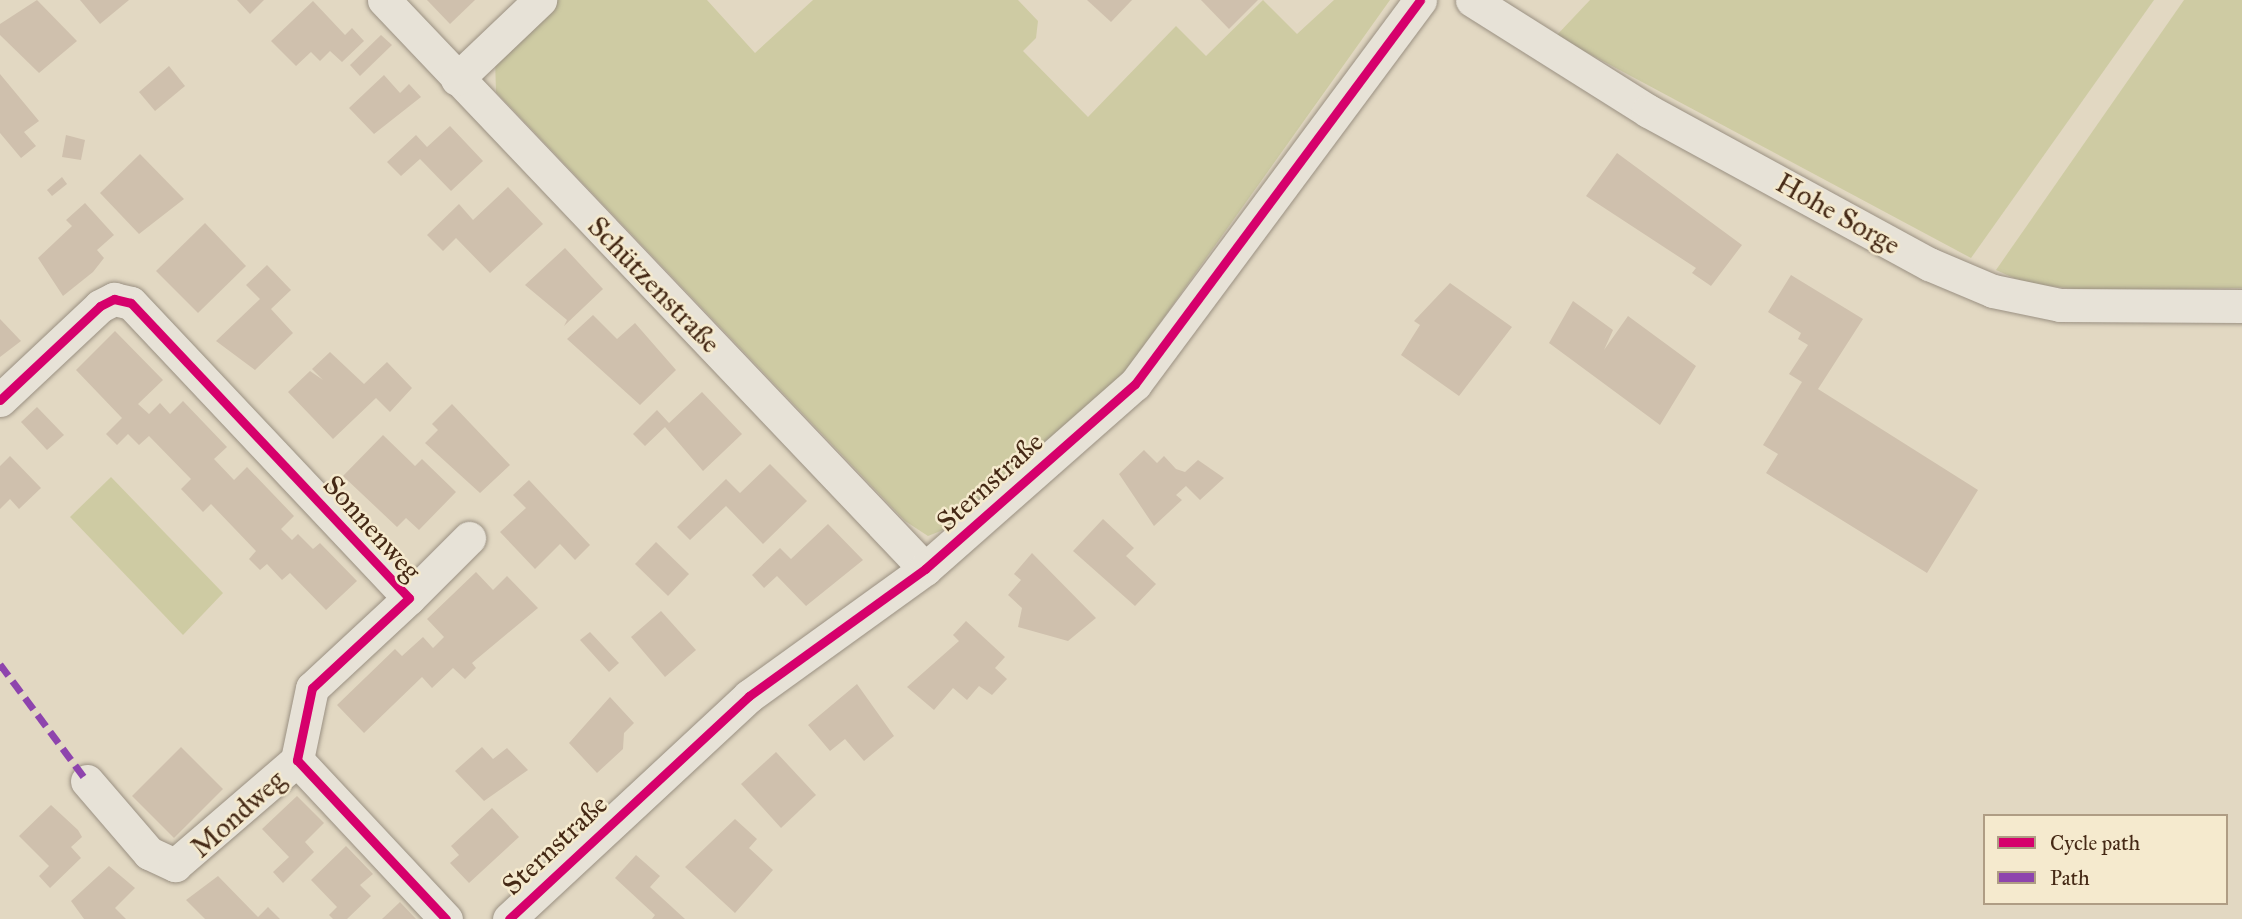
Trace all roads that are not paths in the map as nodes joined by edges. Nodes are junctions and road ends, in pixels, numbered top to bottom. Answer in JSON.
{"nodes":[{"id":1,"x":384,"y":0,"type":"edge"},
{"id":2,"x":540,"y":0,"type":"edge"},
{"id":3,"x":1420,"y":0,"type":"edge"},
{"id":4,"x":1472,"y":0,"type":"edge"},
{"id":5,"x":457,"y":79,"type":"junction"},
{"id":6,"x":2242,"y":306,"type":"edge"},
{"id":7,"x":0,"y":400,"type":"edge"},
{"id":8,"x":469,"y":538,"type":"dead end"},
{"id":9,"x":925,"y":569,"type":"junction"},
{"id":10,"x":409,"y":598,"type":"junction"},
{"id":11,"x":297,"y":760,"type":"junction"},
{"id":12,"x":87,"y":780,"type":"dead end"},
{"id":13,"x":446,"y":919,"type":"edge"},
{"id":14,"x":509,"y":919,"type":"edge"}],
"edges":[{"from":1,"to":5,"type":"street","name":"Schützenstraße"},
{"from":2,"to":5,"type":"street"},
{"from":3,"to":9,"type":"street","name":"Sternstraße"},
{"from":4,"to":6,"type":"street","name":"Hohe Sorge"},
{"from":5,"to":9,"type":"street","name":"Schützenstraße"},
{"from":7,"to":10,"type":"street","name":"Sonnenweg"},
{"from":8,"to":10,"type":"street","name":"Sonnenweg"},
{"from":9,"to":14,"type":"street","name":"Sternstraße"},
{"from":10,"to":11,"type":"street","name":"Sonnenweg"},
{"from":11,"to":12,"type":"street","name":"Mondweg"},
{"from":11,"to":13,"type":"street"}]}
